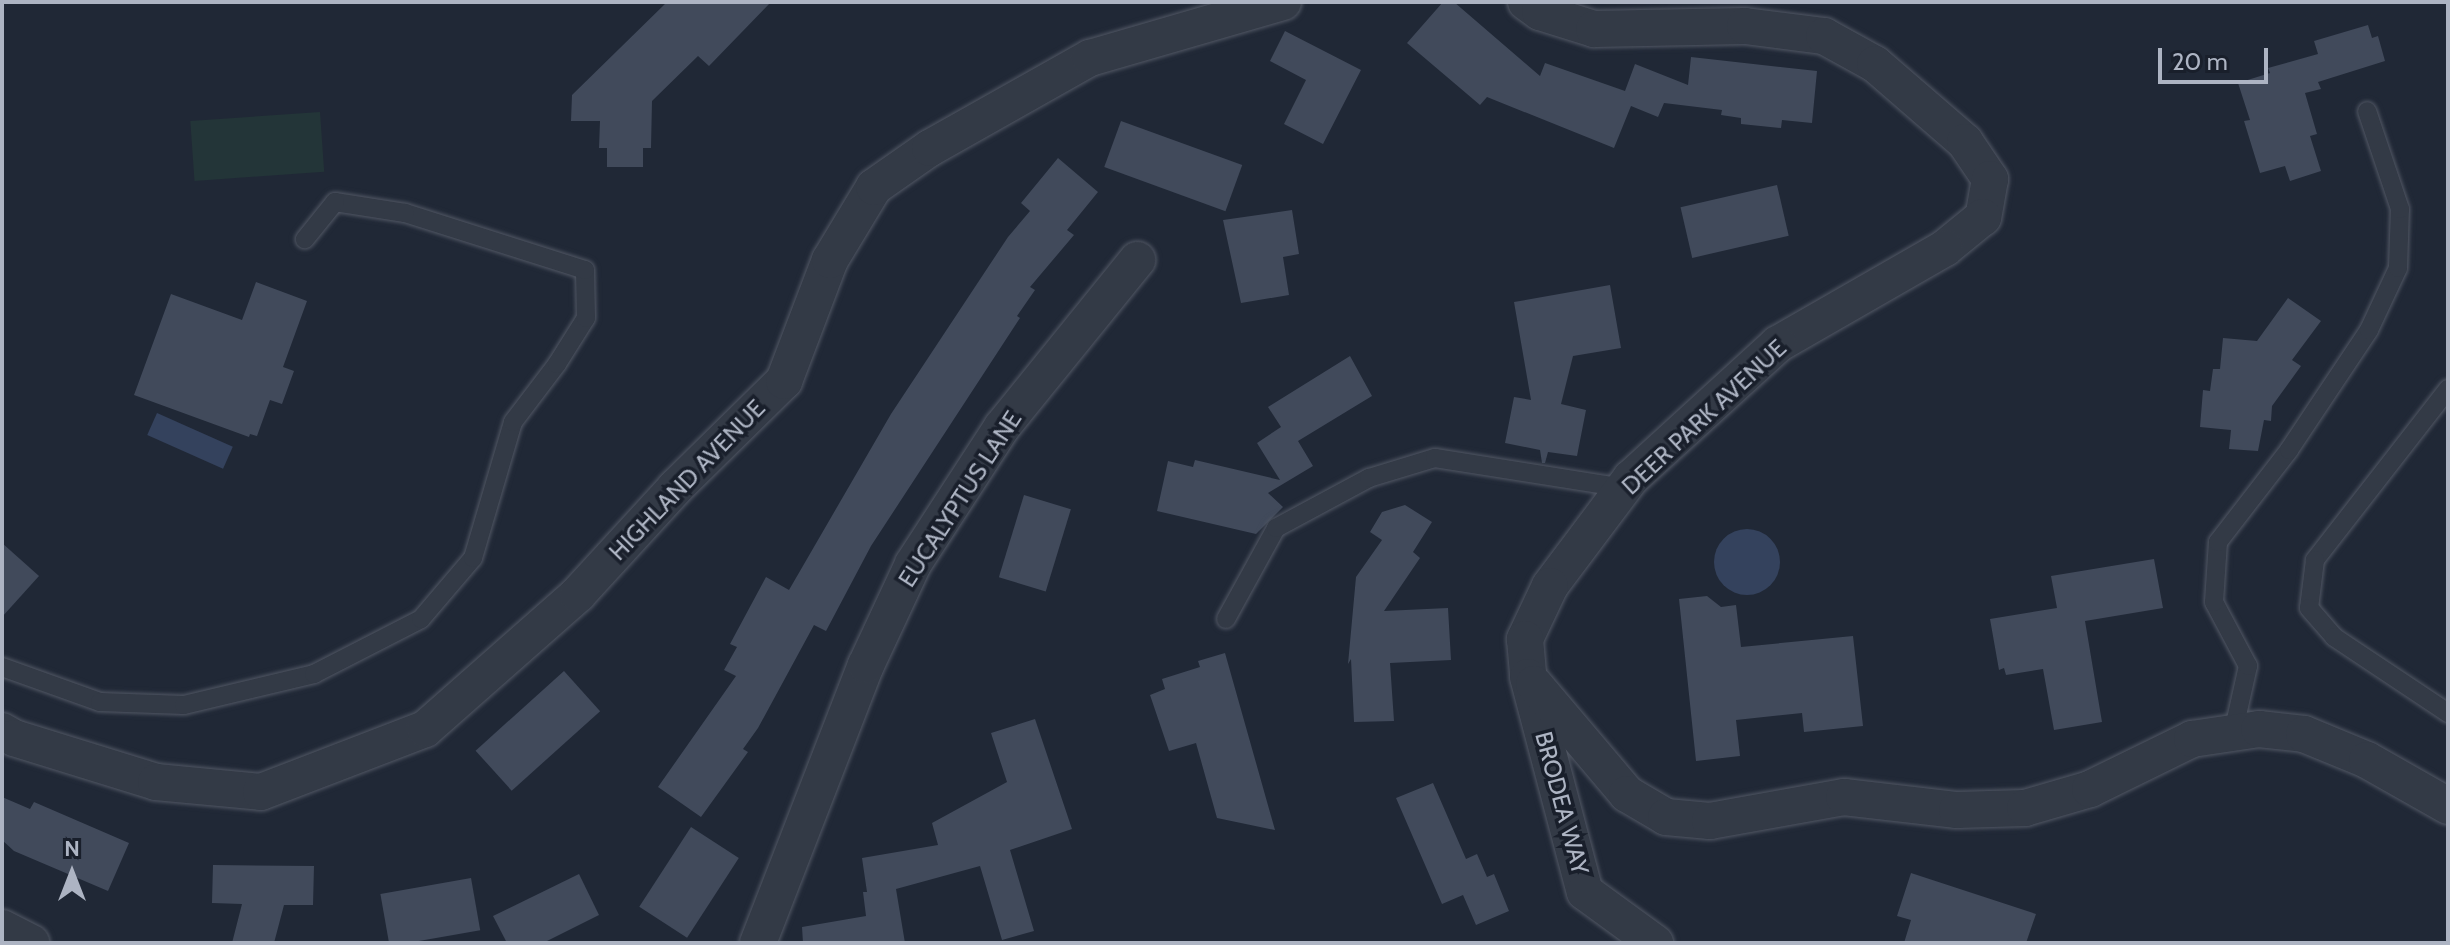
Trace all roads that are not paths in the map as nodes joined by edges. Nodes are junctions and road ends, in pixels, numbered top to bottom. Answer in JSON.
{"nodes":[{"id":1,"x":1283,"y":2,"type":"edge"},
{"id":2,"x":1526,"y":2,"type":"edge"},
{"id":3,"x":2367,"y":111,"type":"dead end"},
{"id":4,"x":305,"y":239,"type":"dead end"},
{"id":5,"x":1137,"y":260,"type":"dead end"},
{"id":6,"x":2448,"y":389,"type":"edge"},
{"id":7,"x":1624,"y":488,"type":"junction"},
{"id":8,"x":1226,"y":619,"type":"dead end"},
{"id":9,"x":2,"y":667,"type":"edge"},
{"id":10,"x":1528,"y":677,"type":"junction"},
{"id":11,"x":2448,"y":713,"type":"edge"},
{"id":12,"x":2,"y":731,"type":"edge"},
{"id":13,"x":2233,"y":733,"type":"junction"},
{"id":14,"x":2448,"y":806,"type":"edge"},
{"id":15,"x":2,"y":928,"type":"edge"},
{"id":16,"x":31,"y":943,"type":"edge"},
{"id":17,"x":758,"y":943,"type":"edge"},
{"id":18,"x":1655,"y":943,"type":"edge"}],
"edges":[{"from":1,"to":12,"type":"street","name":"HIGHLAND AVENUE"},
{"from":2,"to":7,"type":"street","name":"DEER PARK AVENUE"},
{"from":3,"to":13,"type":"lane"},
{"from":4,"to":9,"type":"lane"},
{"from":5,"to":17,"type":"street","name":"EUCALYPTUS LANE"},
{"from":6,"to":11,"type":"lane"},
{"from":7,"to":8,"type":"lane"},
{"from":7,"to":10,"type":"street","name":"DEER PARK AVENUE"},
{"from":10,"to":13,"type":"street"},
{"from":10,"to":18,"type":"street","name":"BRODEA WAY"},
{"from":13,"to":14,"type":"street"},
{"from":15,"to":16,"type":"street"}]}
